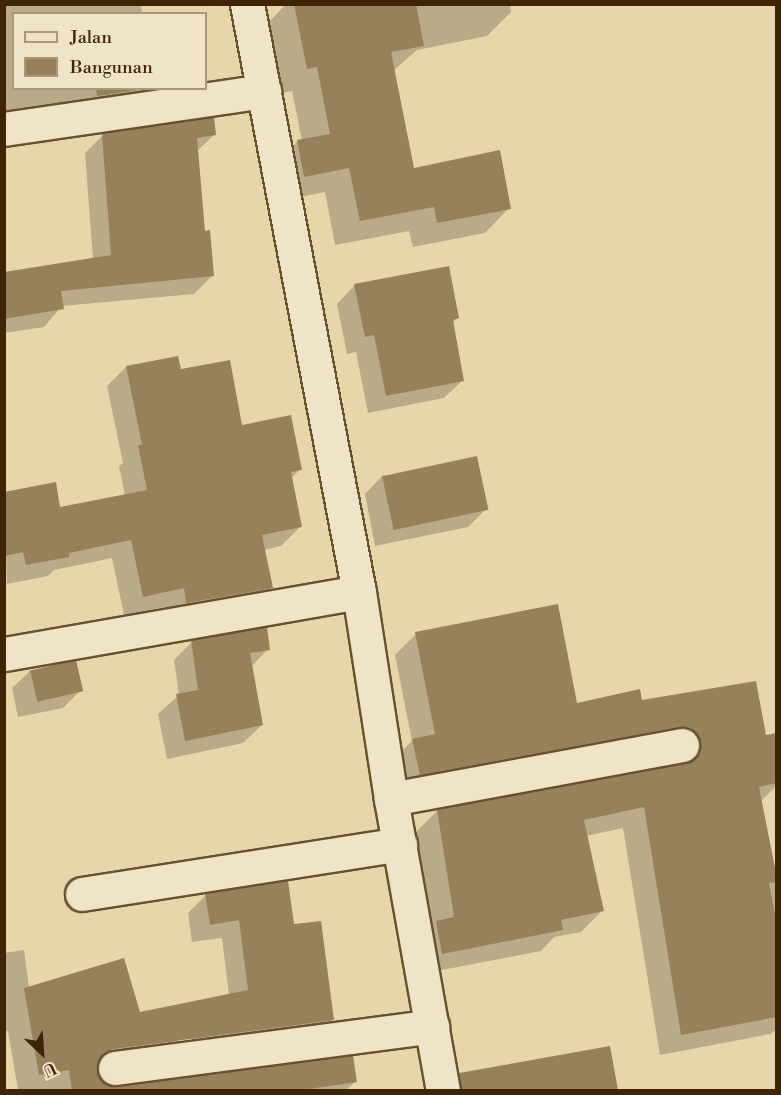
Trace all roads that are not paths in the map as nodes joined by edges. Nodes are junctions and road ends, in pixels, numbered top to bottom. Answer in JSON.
{"nodes":[{"id":1,"x":247,"y":4,"type":"edge"},
{"id":2,"x":264,"y":91,"type":"junction"},
{"id":3,"x":4,"y":129,"type":"edge"},
{"id":4,"x":359,"y":592,"type":"junction"},
{"id":5,"x":4,"y":654,"type":"edge"},
{"id":6,"x":682,"y":745,"type":"dead end"},
{"id":7,"x":391,"y":799,"type":"junction"},
{"id":8,"x":400,"y":844,"type":"junction"},
{"id":9,"x":82,"y":894,"type":"dead end"},
{"id":10,"x":432,"y":1026,"type":"junction"},
{"id":11,"x":115,"y":1068,"type":"dead end"},
{"id":12,"x":443,"y":1090,"type":"edge"}],
"edges":[{"from":1,"to":2,"type":"street"},
{"from":2,"to":3,"type":"street"},
{"from":2,"to":4,"type":"street"},
{"from":4,"to":5,"type":"street"},
{"from":4,"to":7,"type":"street"},
{"from":6,"to":7,"type":"street"},
{"from":7,"to":8,"type":"street"},
{"from":8,"to":9,"type":"street"},
{"from":8,"to":10,"type":"street"},
{"from":10,"to":11,"type":"street"},
{"from":10,"to":12,"type":"street"}]}
